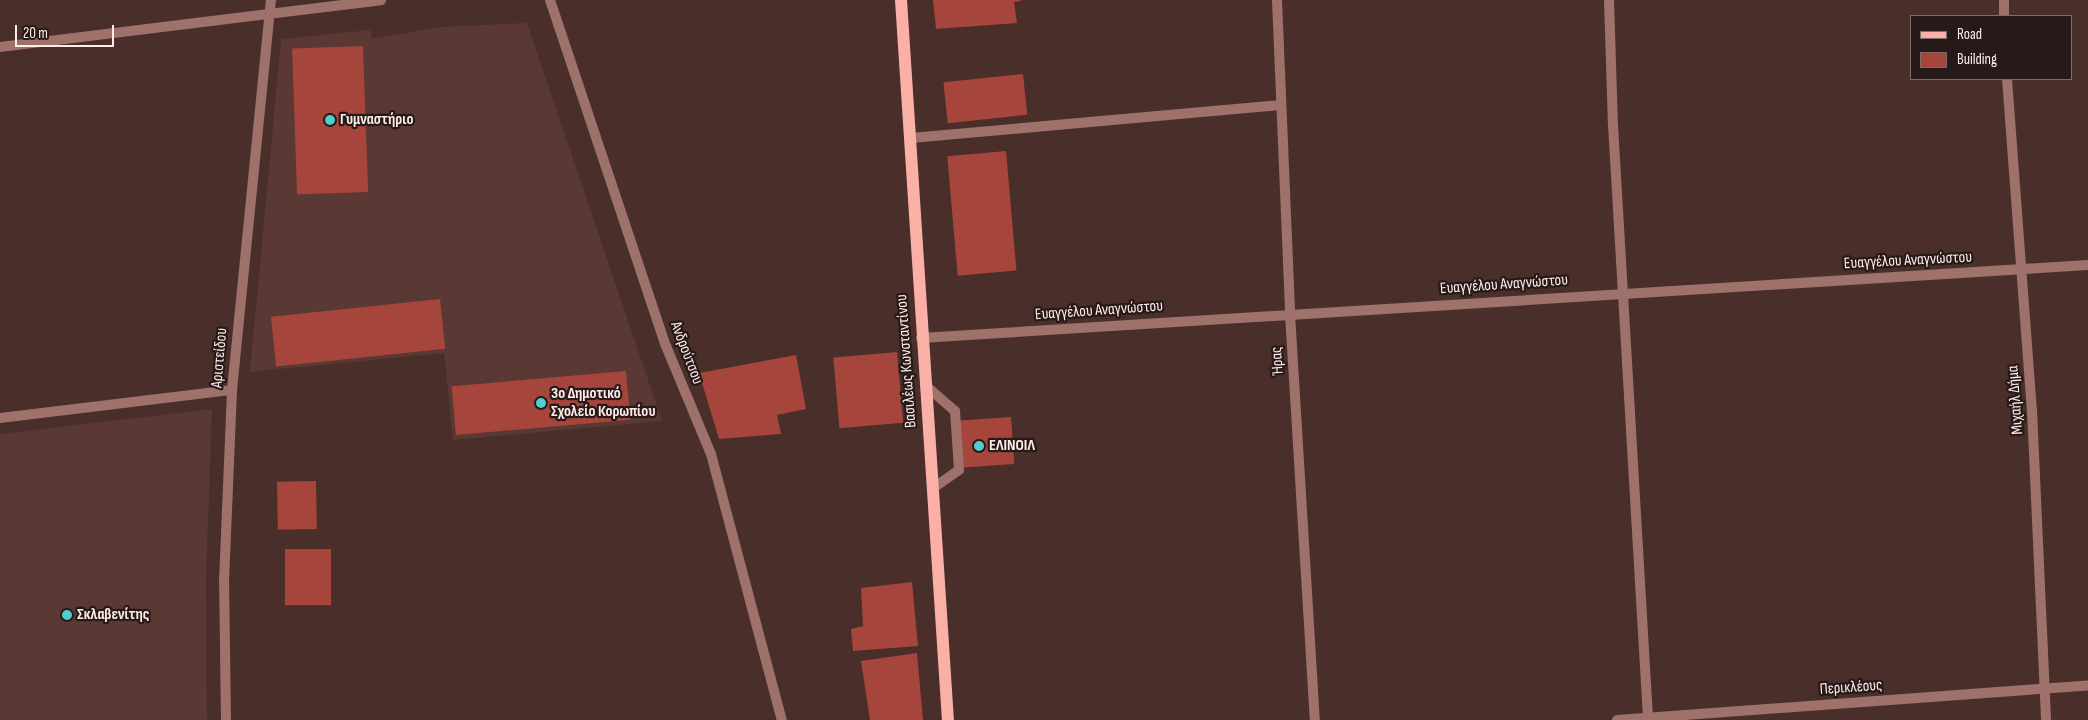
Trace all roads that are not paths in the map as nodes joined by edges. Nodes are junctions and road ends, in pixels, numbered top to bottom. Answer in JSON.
{"nodes":[{"id":1,"x":271,"y":0,"type":"edge"},
{"id":2,"x":381,"y":0,"type":"edge"},
{"id":3,"x":550,"y":0,"type":"edge"},
{"id":4,"x":901,"y":0,"type":"edge"},
{"id":5,"x":1277,"y":0,"type":"edge"},
{"id":6,"x":1609,"y":0,"type":"edge"},
{"id":7,"x":2004,"y":0,"type":"edge"},
{"id":8,"x":270,"y":14,"type":"junction"},
{"id":9,"x":2004,"y":15,"type":"edge"},
{"id":10,"x":0,"y":47,"type":"edge"},
{"id":11,"x":2007,"y":80,"type":"edge"},
{"id":12,"x":1280,"y":105,"type":"junction"},
{"id":13,"x":911,"y":138,"type":"junction"},
{"id":14,"x":2088,"y":265,"type":"edge"},
{"id":15,"x":2020,"y":269,"type":"junction"},
{"id":16,"x":1623,"y":293,"type":"junction"},
{"id":17,"x":1290,"y":314,"type":"junction"},
{"id":18,"x":921,"y":338,"type":"junction"},
{"id":19,"x":924,"y":385,"type":"junction"},
{"id":20,"x":232,"y":390,"type":"junction"},
{"id":21,"x":0,"y":418,"type":"edge"},
{"id":22,"x":932,"y":489,"type":"junction"},
{"id":23,"x":2088,"y":685,"type":"edge"},
{"id":24,"x":2045,"y":689,"type":"junction"},
{"id":25,"x":1648,"y":718,"type":"junction"},
{"id":26,"x":226,"y":720,"type":"edge"},
{"id":27,"x":782,"y":720,"type":"edge"},
{"id":28,"x":948,"y":720,"type":"edge"},
{"id":29,"x":1315,"y":720,"type":"edge"},
{"id":30,"x":1617,"y":720,"type":"edge"},
{"id":31,"x":2046,"y":720,"type":"edge"}],
"edges":[{"from":1,"to":8,"type":"street","name":"Αριστείδου"},
{"from":2,"to":8,"type":"street"},
{"from":3,"to":27,"type":"street","name":"Ανδρούτσου"},
{"from":4,"to":13,"type":"main road","name":"Βασιλέως Κωνσταντίνου"},
{"from":5,"to":12,"type":"street","name":"Ήρας"},
{"from":6,"to":16,"type":"street"},
{"from":7,"to":9,"type":"street"},
{"from":8,"to":10,"type":"street"},
{"from":8,"to":20,"type":"street","name":"Αριστείδου"},
{"from":11,"to":15,"type":"street","name":"Μιχαήλ Δήμα"},
{"from":12,"to":13,"type":"street"},
{"from":12,"to":17,"type":"street","name":"Ήρας"},
{"from":13,"to":18,"type":"main road","name":"Βασιλέως Κωνσταντίνου"},
{"from":14,"to":15,"type":"street","name":"Ευαγγέλου Αναγνώστου"},
{"from":15,"to":16,"type":"street","name":"Ευαγγέλου Αναγνώστου"},
{"from":15,"to":24,"type":"street","name":"Μιχαήλ Δήμα"},
{"from":16,"to":17,"type":"street","name":"Ευαγγέλου Αναγνώστου"},
{"from":16,"to":25,"type":"street"},
{"from":17,"to":18,"type":"street","name":"Ευαγγέλου Αναγνώστου"},
{"from":17,"to":29,"type":"street","name":"Ήρας"},
{"from":18,"to":19,"type":"main road","name":"Βασιλέως Κωνσταντίνου"},
{"from":19,"to":22,"type":"main road","name":"Βασιλέως Κωνσταντίνου"},
{"from":19,"to":22,"type":"street"},
{"from":20,"to":21,"type":"street"},
{"from":20,"to":26,"type":"street","name":"Αριστείδου"},
{"from":22,"to":28,"type":"main road","name":"Βασιλέως Κωνσταντίνου"},
{"from":23,"to":24,"type":"street","name":"Περικλέους"},
{"from":24,"to":25,"type":"street","name":"Περικλέους"},
{"from":24,"to":31,"type":"street","name":"Μιχαήλ Δήμα"},
{"from":25,"to":30,"type":"street","name":"Περικλέους"}]}
